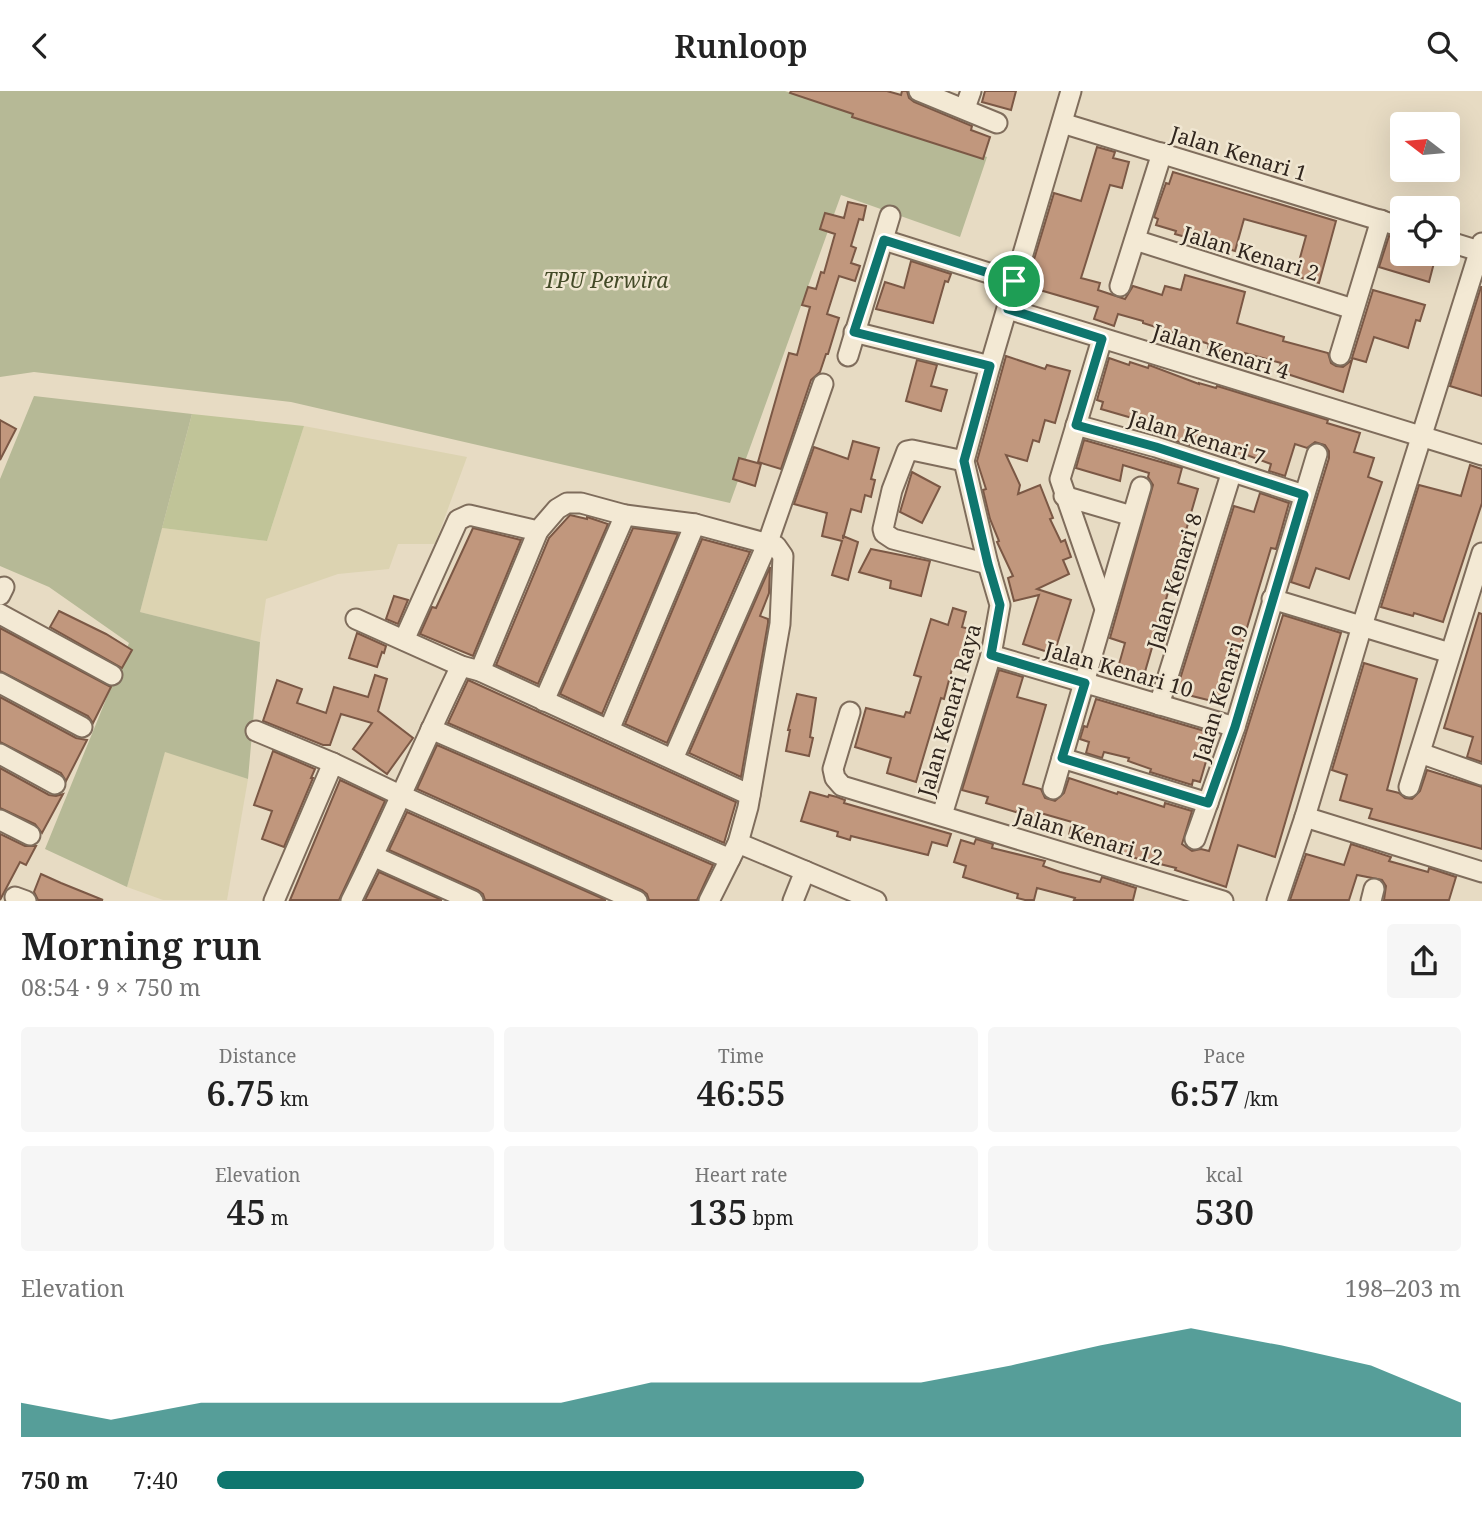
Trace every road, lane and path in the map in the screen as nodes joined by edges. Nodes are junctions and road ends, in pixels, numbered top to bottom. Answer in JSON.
{"nodes":[{"id":1,"x":919,"y":91,"type":"edge"},
{"id":2,"x":1071,"y":91,"type":"edge"},
{"id":3,"x":968,"y":100,"type":"edge"},
{"id":4,"x":997,"y":123,"type":"dead end"},
{"id":5,"x":1062,"y":123,"type":"junction"},
{"id":6,"x":1163,"y":153,"type":"junction"},
{"id":7,"x":890,"y":216,"type":"dead end"},
{"id":8,"x":1381,"y":221,"type":"junction"},
{"id":9,"x":1390,"y":224,"type":"edge"},
{"id":10,"x":884,"y":240,"type":"junction"},
{"id":11,"x":1135,"y":240,"type":"junction"},
{"id":12,"x":1460,"y":244,"type":"edge"},
{"id":13,"x":1481,"y":249,"type":"edge"},
{"id":14,"x":1014,"y":281,"type":"junction"},
{"id":15,"x":1120,"y":286,"type":"dead end"},
{"id":16,"x":1008,"y":309,"type":"junction"},
{"id":17,"x":1353,"y":309,"type":"junction"},
{"id":18,"x":854,"y":332,"type":"junction"},
{"id":19,"x":1102,"y":339,"type":"junction"},
{"id":20,"x":1340,"y":355,"type":"dead end"},
{"id":21,"x":848,"y":356,"type":"dead end"},
{"id":22,"x":990,"y":366,"type":"junction"},
{"id":23,"x":823,"y":384,"type":"dead end"},
{"id":24,"x":1076,"y":425,"type":"junction"},
{"id":25,"x":1420,"y":436,"type":"junction"},
{"id":26,"x":1317,"y":454,"type":"dead end"},
{"id":27,"x":1482,"y":455,"type":"edge"},
{"id":28,"x":964,"y":461,"type":"junction"},
{"id":29,"x":1232,"y":471,"type":"junction"},
{"id":30,"x":1141,"y":487,"type":"dead end"},
{"id":31,"x":1304,"y":495,"type":"junction"},
{"id":32,"x":1064,"y":496,"type":"junction"},
{"id":33,"x":625,"y":515,"type":"junction"},
{"id":34,"x":1132,"y":516,"type":"junction"},
{"id":35,"x":695,"y":524,"type":"junction"},
{"id":36,"x":538,"y":531,"type":"junction"},
{"id":37,"x":768,"y":543,"type":"junction"},
{"id":38,"x":1482,"y":553,"type":"edge"},
{"id":39,"x":988,"y":564,"type":"junction"},
{"id":40,"x":1272,"y":599,"type":"junction"},
{"id":41,"x":1105,"y":609,"type":"junction"},
{"id":42,"x":0,"y":614,"type":"edge"},
{"id":43,"x":356,"y":619,"type":"dead end"},
{"id":44,"x":1362,"y":626,"type":"junction"},
{"id":45,"x":404,"y":640,"type":"junction"},
{"id":46,"x":1450,"y":653,"type":"junction"},
{"id":47,"x":991,"y":655,"type":"junction"},
{"id":48,"x":470,"y":669,"type":"junction"},
{"id":49,"x":112,"y":675,"type":"dead end"},
{"id":50,"x":0,"y":683,"type":"edge"},
{"id":51,"x":1085,"y":683,"type":"junction"},
{"id":52,"x":544,"y":701,"type":"junction"},
{"id":53,"x":1159,"y":705,"type":"junction"},
{"id":54,"x":850,"y":712,"type":"dead end"},
{"id":55,"x":82,"y":727,"type":"dead end"},
{"id":56,"x":1235,"y":727,"type":"junction"},
{"id":57,"x":431,"y":729,"type":"junction"},
{"id":58,"x":609,"y":730,"type":"junction"},
{"id":59,"x":256,"y":731,"type":"dead end"},
{"id":60,"x":1420,"y":753,"type":"junction"},
{"id":61,"x":0,"y":754,"type":"edge"},
{"id":62,"x":1062,"y":758,"type":"junction"},
{"id":63,"x":673,"y":759,"type":"junction"},
{"id":64,"x":333,"y":763,"type":"junction"},
{"id":65,"x":1482,"y":775,"type":"edge"},
{"id":66,"x":55,"y":784,"type":"dead end"},
{"id":67,"x":1409,"y":787,"type":"dead end"},
{"id":68,"x":1053,"y":789,"type":"dead end"},
{"id":69,"x":750,"y":795,"type":"junction"},
{"id":70,"x":402,"y":796,"type":"junction"},
{"id":71,"x":1208,"y":803,"type":"junction"},
{"id":72,"x":942,"y":815,"type":"junction"},
{"id":73,"x":1305,"y":817,"type":"junction"},
{"id":74,"x":0,"y":820,"type":"edge"},
{"id":75,"x":30,"y":835,"type":"dead end"},
{"id":76,"x":1195,"y":839,"type":"dead end"},
{"id":77,"x":734,"y":851,"type":"junction"},
{"id":78,"x":373,"y":856,"type":"junction"},
{"id":79,"x":805,"y":871,"type":"junction"},
{"id":80,"x":1482,"y":872,"type":"edge"},
{"id":81,"x":870,"y":899,"type":"edge"},
{"id":82,"x":274,"y":901,"type":"edge"},
{"id":83,"x":351,"y":901,"type":"edge"},
{"id":84,"x":473,"y":901,"type":"edge"},
{"id":85,"x":637,"y":901,"type":"edge"},
{"id":86,"x":709,"y":901,"type":"edge"},
{"id":87,"x":793,"y":901,"type":"edge"},
{"id":88,"x":1223,"y":901,"type":"edge"},
{"id":89,"x":1277,"y":901,"type":"edge"}],
"edges":[{"from":1,"to":3,"type":"street"},
{"from":2,"to":5,"type":"street","name":"Jalan Kenari Raya"},
{"from":3,"to":4,"type":"street"},
{"from":5,"to":6,"type":"street","name":"Jalan Kenari 1"},
{"from":5,"to":14,"type":"street","name":"Jalan Kenari Raya"},
{"from":6,"to":8,"type":"street","name":"Jalan Kenari 1"},
{"from":6,"to":11,"type":"street"},
{"from":7,"to":10,"type":"street"},
{"from":8,"to":9,"type":"street","name":"Jalan Kenari 1"},
{"from":8,"to":17,"type":"street"},
{"from":10,"to":14,"type":"street"},
{"from":10,"to":18,"type":"street"},
{"from":11,"to":15,"type":"street"},
{"from":11,"to":17,"type":"street","name":"Jalan Kenari 2"},
{"from":12,"to":13,"type":"street"},
{"from":13,"to":25,"type":"street"},
{"from":14,"to":16,"type":"street","name":"Jalan Kenari Raya"},
{"from":16,"to":19,"type":"street","name":"Jalan Kenari 4"},
{"from":16,"to":22,"type":"street","name":"Jalan Kenari Raya"},
{"from":17,"to":20,"type":"street"},
{"from":18,"to":21,"type":"street"},
{"from":18,"to":22,"type":"street"},
{"from":19,"to":24,"type":"street"},
{"from":19,"to":25,"type":"street","name":"Jalan Kenari 4"},
{"from":22,"to":28,"type":"street","name":"Jalan Kenari Raya"},
{"from":23,"to":37,"type":"street"},
{"from":24,"to":29,"type":"street","name":"Jalan Kenari 7"},
{"from":24,"to":32,"type":"street"},
{"from":25,"to":27,"type":"street","name":"Jalan Kenari 4"},
{"from":25,"to":44,"type":"street"},
{"from":26,"to":31,"type":"street","name":"Jalan Kenari 9"},
{"from":28,"to":39,"type":"street","name":"Jalan Kenari Raya"},
{"from":28,"to":39,"type":"street"},
{"from":29,"to":31,"type":"street","name":"Jalan Kenari 7"},
{"from":29,"to":53,"type":"street","name":"Jalan Kenari 8"},
{"from":30,"to":34,"type":"street"},
{"from":31,"to":40,"type":"street","name":"Jalan Kenari 9"},
{"from":32,"to":34,"type":"street"},
{"from":32,"to":41,"type":"street"},
{"from":33,"to":35,"type":"street"},
{"from":33,"to":36,"type":"street"},
{"from":33,"to":52,"type":"street"},
{"from":34,"to":41,"type":"street"},
{"from":35,"to":37,"type":"street"},
{"from":35,"to":58,"type":"street"},
{"from":36,"to":45,"type":"street"},
{"from":36,"to":48,"type":"street"},
{"from":37,"to":63,"type":"street"},
{"from":37,"to":69,"type":"street"},
{"from":38,"to":46,"type":"street"},
{"from":39,"to":47,"type":"street","name":"Jalan Kenari Raya"},
{"from":40,"to":44,"type":"street"},
{"from":40,"to":56,"type":"street","name":"Jalan Kenari 9"},
{"from":41,"to":51,"type":"street"},
{"from":42,"to":49,"type":"street"},
{"from":43,"to":45,"type":"street"},
{"from":44,"to":46,"type":"street"},
{"from":44,"to":73,"type":"street"},
{"from":45,"to":48,"type":"street"},
{"from":46,"to":60,"type":"street"},
{"from":47,"to":51,"type":"street","name":"Jalan Kenari 10"},
{"from":47,"to":72,"type":"street","name":"Jalan Kenari Raya"},
{"from":48,"to":52,"type":"street"},
{"from":48,"to":57,"type":"street"},
{"from":50,"to":55,"type":"street"},
{"from":51,"to":53,"type":"street","name":"Jalan Kenari 10"},
{"from":51,"to":62,"type":"street"},
{"from":52,"to":58,"type":"street"},
{"from":53,"to":56,"type":"street","name":"Jalan Kenari 10"},
{"from":54,"to":72,"type":"street","name":"Jalan Kenari 12"},
{"from":56,"to":71,"type":"street","name":"Jalan Kenari 9"},
{"from":57,"to":70,"type":"street"},
{"from":57,"to":77,"type":"street"},
{"from":58,"to":63,"type":"street"},
{"from":59,"to":64,"type":"street"},
{"from":60,"to":65,"type":"street"},
{"from":60,"to":67,"type":"street"},
{"from":61,"to":66,"type":"street"},
{"from":62,"to":68,"type":"street"},
{"from":62,"to":71,"type":"street"},
{"from":63,"to":69,"type":"street"},
{"from":64,"to":70,"type":"street"},
{"from":64,"to":82,"type":"street"},
{"from":69,"to":77,"type":"street"},
{"from":70,"to":78,"type":"street"},
{"from":70,"to":85,"type":"street"},
{"from":71,"to":76,"type":"street","name":"Jalan Kenari 9"},
{"from":72,"to":88,"type":"street","name":"Jalan Kenari 12"},
{"from":73,"to":80,"type":"street"},
{"from":73,"to":89,"type":"street"},
{"from":74,"to":75,"type":"street"},
{"from":77,"to":79,"type":"street"},
{"from":77,"to":86,"type":"street"},
{"from":78,"to":83,"type":"street"},
{"from":78,"to":84,"type":"street"},
{"from":79,"to":81,"type":"street"},
{"from":79,"to":87,"type":"street"}]}
